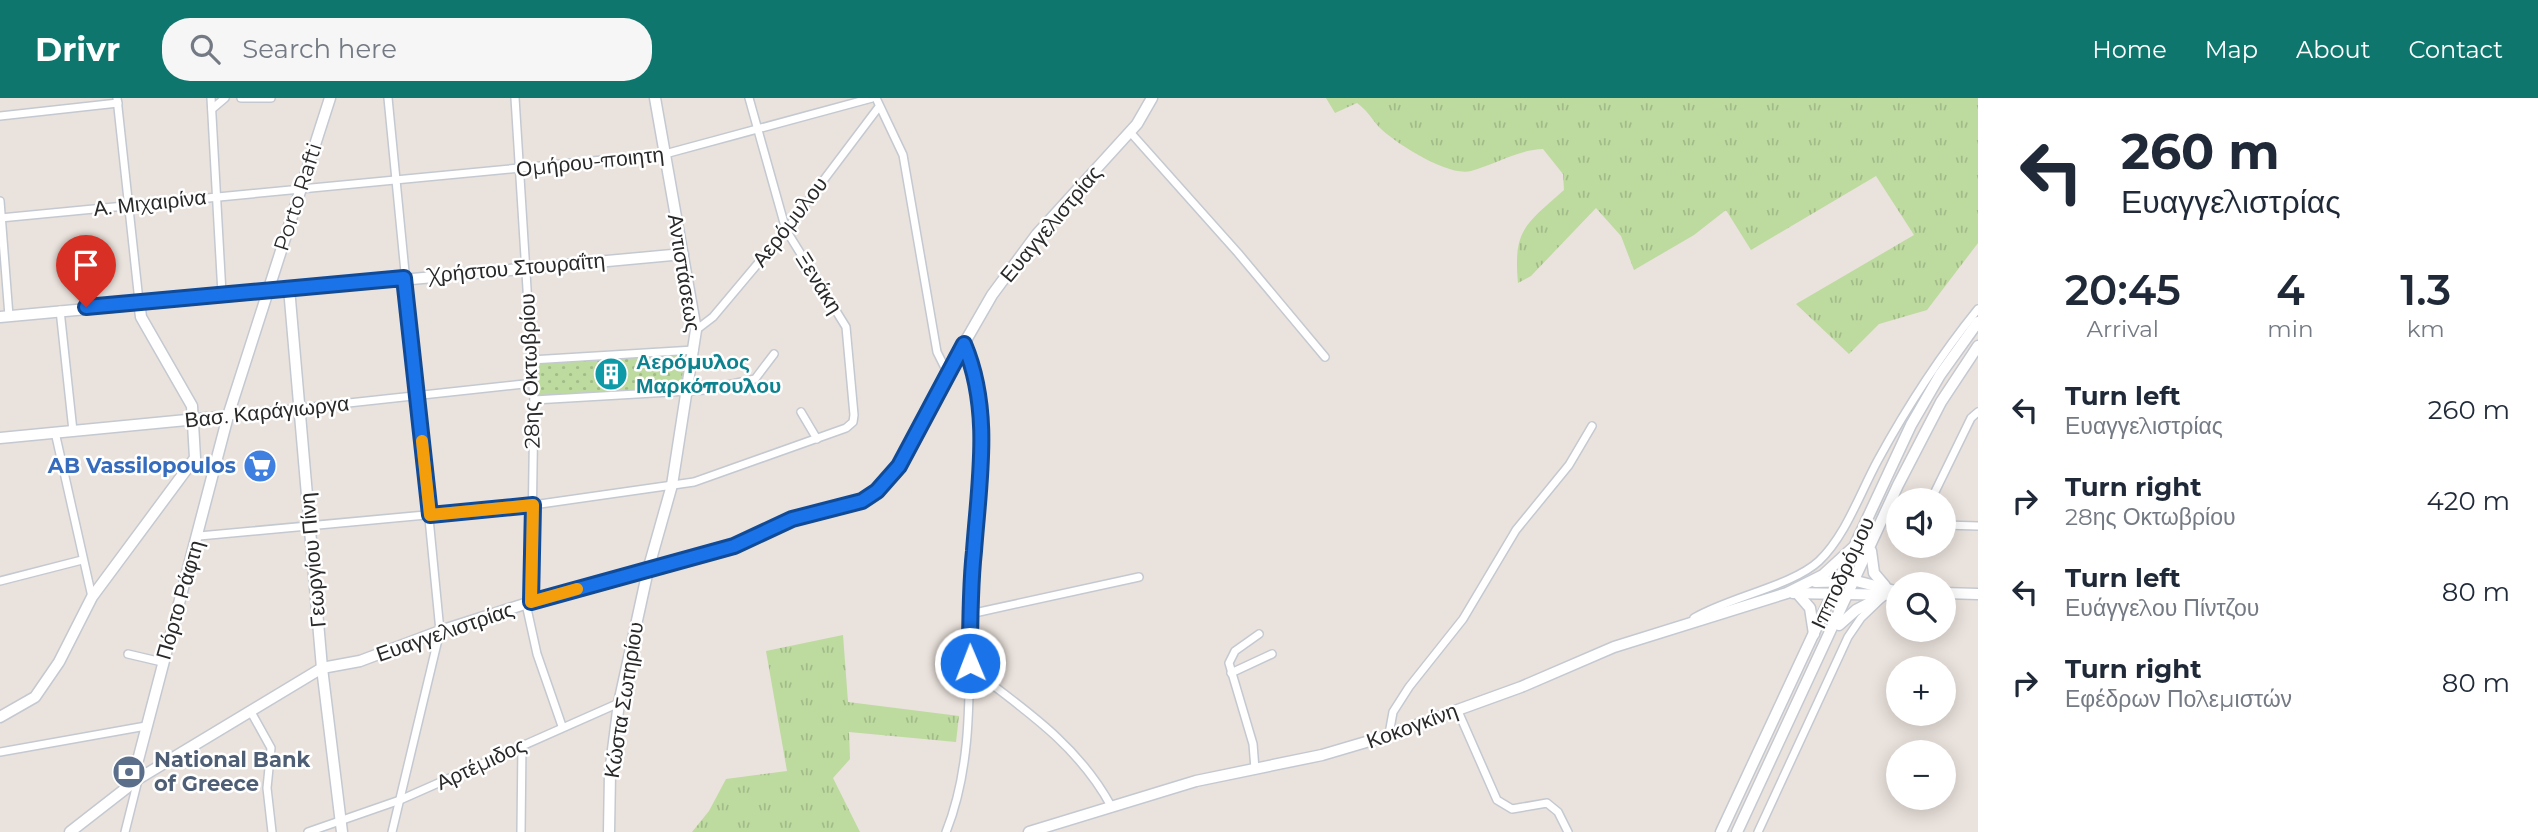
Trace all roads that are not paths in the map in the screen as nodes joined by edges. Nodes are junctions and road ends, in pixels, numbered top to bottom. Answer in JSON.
{"nodes":[{"id":1,"x":211,"y":98,"type":"edge"},
{"id":2,"x":225,"y":98,"type":"edge"},
{"id":3,"x":241,"y":98,"type":"edge"},
{"id":4,"x":271,"y":98,"type":"edge"},
{"id":5,"x":330,"y":98,"type":"edge"},
{"id":6,"x":388,"y":98,"type":"edge"},
{"id":7,"x":515,"y":98,"type":"edge"},
{"id":8,"x":655,"y":98,"type":"edge"},
{"id":9,"x":749,"y":98,"type":"edge"},
{"id":10,"x":874,"y":98,"type":"edge"},
{"id":11,"x":1152,"y":98,"type":"edge"},
{"id":12,"x":117,"y":101,"type":"edge"},
{"id":13,"x":212,"y":108,"type":"junction"},
{"id":14,"x":878,"y":108,"type":"junction"},
{"id":15,"x":0,"y":116,"type":"edge"},
{"id":16,"x":756,"y":130,"type":"junction"},
{"id":17,"x":1130,"y":132,"type":"junction"},
{"id":18,"x":665,"y":154,"type":"junction"},
{"id":19,"x":520,"y":169,"type":"junction"},
{"id":20,"x":394,"y":180,"type":"junction"},
{"id":21,"x":301,"y":188,"type":"junction"},
{"id":22,"x":215,"y":196,"type":"junction"},
{"id":23,"x":0,"y":201,"type":"edge"},
{"id":24,"x":128,"y":205,"type":"junction"},
{"id":25,"x":1,"y":218,"type":"edge"},
{"id":26,"x":786,"y":230,"type":"junction"},
{"id":27,"x":683,"y":254,"type":"junction"},
{"id":28,"x":525,"y":267,"type":"junction"},
{"id":29,"x":404,"y":278,"type":"junction"},
{"id":30,"x":289,"y":289,"type":"junction"},
{"id":31,"x":268,"y":290,"type":"junction"},
{"id":32,"x":222,"y":294,"type":"junction"},
{"id":33,"x":139,"y":301,"type":"junction"},
{"id":34,"x":1978,"y":309,"type":"edge"},
{"id":35,"x":60,"y":310,"type":"junction"},
{"id":36,"x":5,"y":316,"type":"edge"},
{"id":37,"x":1978,"y":323,"type":"edge"},
{"id":38,"x":696,"y":330,"type":"junction"},
{"id":39,"x":964,"y":344,"type":"junction"},
{"id":40,"x":1978,"y":346,"type":"edge"},
{"id":41,"x":694,"y":350,"type":"junction"},
{"id":42,"x":774,"y":354,"type":"dead end"},
{"id":43,"x":1325,"y":357,"type":"dead end"},
{"id":44,"x":531,"y":360,"type":"junction"},
{"id":45,"x":947,"y":372,"type":"junction"},
{"id":46,"x":533,"y":383,"type":"junction"},
{"id":47,"x":688,"y":391,"type":"junction"},
{"id":48,"x":418,"y":396,"type":"junction"},
{"id":49,"x":534,"y":400,"type":"junction"},
{"id":50,"x":300,"y":409,"type":"junction"},
{"id":51,"x":801,"y":412,"type":"dead end"},
{"id":52,"x":1978,"y":412,"type":"edge"},
{"id":53,"x":228,"y":416,"type":"junction"},
{"id":54,"x":194,"y":419,"type":"junction"},
{"id":55,"x":1592,"y":426,"type":"dead end"},
{"id":56,"x":73,"y":431,"type":"junction"},
{"id":57,"x":55,"y":432,"type":"junction"},
{"id":58,"x":0,"y":438,"type":"edge"},
{"id":59,"x":817,"y":439,"type":"junction"},
{"id":60,"x":195,"y":458,"type":"junction"},
{"id":61,"x":219,"y":458,"type":"junction"},
{"id":62,"x":672,"y":485,"type":"junction"},
{"id":63,"x":1937,"y":488,"type":"edge"},
{"id":64,"x":533,"y":505,"type":"junction"},
{"id":65,"x":430,"y":515,"type":"junction"},
{"id":66,"x":1956,"y":525,"type":"edge"},
{"id":67,"x":311,"y":526,"type":"junction"},
{"id":68,"x":1978,"y":526,"type":"edge"},
{"id":69,"x":199,"y":536,"type":"junction"},
{"id":70,"x":1858,"y":543,"type":"junction"},
{"id":71,"x":1873,"y":545,"type":"junction"},
{"id":72,"x":82,"y":560,"type":"junction"},
{"id":73,"x":648,"y":570,"type":"junction"},
{"id":74,"x":1139,"y":577,"type":"dead end"},
{"id":75,"x":1840,"y":580,"type":"junction"},
{"id":76,"x":0,"y":581,"type":"edge"},
{"id":77,"x":1856,"y":581,"type":"junction"},
{"id":78,"x":1809,"y":583,"type":"junction"},
{"id":79,"x":1885,"y":592,"type":"junction"},
{"id":80,"x":1792,"y":593,"type":"junction"},
{"id":81,"x":1834,"y":593,"type":"junction"},
{"id":82,"x":1956,"y":593,"type":"edge"},
{"id":83,"x":1850,"y":594,"type":"junction"},
{"id":84,"x":1978,"y":594,"type":"edge"},
{"id":85,"x":92,"y":597,"type":"junction"},
{"id":86,"x":529,"y":603,"type":"junction"},
{"id":87,"x":970,"y":614,"type":"junction"},
{"id":88,"x":1684,"y":624,"type":"junction"},
{"id":89,"x":440,"y":631,"type":"junction"},
{"id":90,"x":1833,"y":632,"type":"junction"},
{"id":91,"x":1259,"y":634,"type":"dead end"},
{"id":92,"x":1814,"y":637,"type":"junction"},
{"id":93,"x":128,"y":654,"type":"dead end"},
{"id":94,"x":1272,"y":654,"type":"dead end"},
{"id":95,"x":162,"y":662,"type":"junction"},
{"id":96,"x":322,"y":668,"type":"junction"},
{"id":97,"x":970,"y":668,"type":"junction"},
{"id":98,"x":1231,"y":673,"type":"junction"},
{"id":99,"x":620,"y":703,"type":"junction"},
{"id":100,"x":1457,"y":709,"type":"junction"},
{"id":101,"x":251,"y":712,"type":"junction"},
{"id":102,"x":0,"y":717,"type":"edge"},
{"id":103,"x":146,"y":726,"type":"junction"},
{"id":104,"x":562,"y":726,"type":"junction"},
{"id":105,"x":1389,"y":734,"type":"junction"},
{"id":106,"x":522,"y":744,"type":"junction"},
{"id":107,"x":0,"y":752,"type":"edge"},
{"id":108,"x":1255,"y":769,"type":"junction"},
{"id":109,"x":135,"y":781,"type":"junction"},
{"id":110,"x":400,"y":800,"type":"junction"},
{"id":111,"x":1111,"y":806,"type":"junction"},
{"id":112,"x":341,"y":827,"type":"edge"},
{"id":113,"x":70,"y":832,"type":"edge"},
{"id":114,"x":125,"y":832,"type":"edge"},
{"id":115,"x":272,"y":832,"type":"edge"},
{"id":116,"x":308,"y":832,"type":"edge"},
{"id":117,"x":392,"y":832,"type":"edge"},
{"id":118,"x":521,"y":832,"type":"edge"},
{"id":119,"x":609,"y":832,"type":"edge"},
{"id":120,"x":946,"y":832,"type":"edge"},
{"id":121,"x":1029,"y":832,"type":"edge"},
{"id":122,"x":1568,"y":832,"type":"edge"},
{"id":123,"x":1721,"y":832,"type":"edge"},
{"id":124,"x":1737,"y":832,"type":"edge"},
{"id":125,"x":1758,"y":832,"type":"edge"}],
"edges":[{"from":1,"to":13,"type":"street"},
{"from":2,"to":13,"type":"street"},
{"from":3,"to":4,"type":"street"},
{"from":5,"to":21,"type":"street","name":"Porto Rafti"},
{"from":6,"to":20,"type":"street"},
{"from":7,"to":19,"type":"street","name":"28ης Οκτωβρίου"},
{"from":8,"to":18,"type":"street","name":"Αντιστάσεως"},
{"from":9,"to":16,"type":"street","name":"Ξενάκη"},
{"from":10,"to":14,"type":"street"},
{"from":10,"to":16,"type":"street","name":"Ομήρου-ποιητη"},
{"from":11,"to":17,"type":"street","name":"Ευαγγελιστρίας"},
{"from":12,"to":15,"type":"street"},
{"from":12,"to":24,"type":"street"},
{"from":13,"to":22,"type":"street"},
{"from":14,"to":26,"type":"street","name":"Αερόμυλου"},
{"from":14,"to":45,"type":"street"},
{"from":16,"to":18,"type":"street","name":"Ομήρου-ποιητη"},
{"from":16,"to":26,"type":"street","name":"Ξενάκη"},
{"from":17,"to":39,"type":"street","name":"Ευαγγελιστρίας"},
{"from":17,"to":43,"type":"street"},
{"from":18,"to":19,"type":"street","name":"Ομήρου-ποιητη"},
{"from":18,"to":27,"type":"street","name":"Αντιστάσεως"},
{"from":19,"to":20,"type":"street","name":"Ομήρου-ποιητη"},
{"from":19,"to":28,"type":"street","name":"28ης Οκτωβρίου"},
{"from":20,"to":21,"type":"street","name":"Ομήρου-ποιητη"},
{"from":20,"to":29,"type":"street"},
{"from":21,"to":22,"type":"street","name":"Α. Μιχαιρίνα"},
{"from":21,"to":31,"type":"street","name":"Porto Rafti"},
{"from":22,"to":24,"type":"street","name":"Α. Μιχαιρίνα"},
{"from":22,"to":32,"type":"street"},
{"from":23,"to":25,"type":"street"},
{"from":24,"to":25,"type":"street","name":"Α. Μιχαιρίνα"},
{"from":24,"to":33,"type":"street"},
{"from":25,"to":36,"type":"street"},
{"from":26,"to":38,"type":"street","name":"Αερόμυλου"},
{"from":26,"to":59,"type":"street","name":"Ξενάκη"},
{"from":27,"to":28,"type":"street","name":"Χρήστου Στουραΐτη"},
{"from":27,"to":38,"type":"street","name":"Αντιστάσεως"},
{"from":28,"to":29,"type":"street","name":"Χρήστου Στουραΐτη"},
{"from":28,"to":44,"type":"street","name":"28ης Οκτωβρίου"},
{"from":29,"to":30,"type":"street","name":"Χρήστου Στουραΐτη"},
{"from":29,"to":48,"type":"street"},
{"from":30,"to":31,"type":"street","name":"Χρήστου Στουραΐτη"},
{"from":30,"to":50,"type":"street","name":"Γεωργίου Πίνη"},
{"from":31,"to":32,"type":"street","name":"Χρήστου Στουραΐτη"},
{"from":31,"to":53,"type":"street","name":"Porto Rafti"},
{"from":32,"to":33,"type":"street","name":"Χρήστου Στουραΐτη"},
{"from":33,"to":35,"type":"street","name":"Χρήστου Στουραΐτη"},
{"from":33,"to":54,"type":"street"},
{"from":34,"to":88,"type":"street"},
{"from":35,"to":36,"type":"street","name":"Χρήστου Στουραΐτη"},
{"from":35,"to":56,"type":"street"},
{"from":37,"to":70,"type":"street","name":"Ιπποδρόμου"},
{"from":38,"to":41,"type":"street","name":"Αντιστάσεως"},
{"from":39,"to":45,"type":"street","name":"Ευαγγελιστρίας"},
{"from":39,"to":87,"type":"street"},
{"from":40,"to":71,"type":"street","name":"Ιπποδρόμου"},
{"from":41,"to":44,"type":"street"},
{"from":41,"to":47,"type":"street","name":"Αντιστάσεως"},
{"from":42,"to":47,"type":"street"},
{"from":44,"to":46,"type":"street","name":"28ης Οκτωβρίου"},
{"from":45,"to":73,"type":"street","name":"Ευαγγελιστρίας"},
{"from":46,"to":48,"type":"street","name":"Βασ. Καράγιωργα"},
{"from":46,"to":49,"type":"street","name":"28ης Οκτωβρίου"},
{"from":47,"to":49,"type":"street"},
{"from":47,"to":62,"type":"street","name":"Αντιστάσεως"},
{"from":48,"to":50,"type":"street","name":"Βασ. Καράγιωργα"},
{"from":48,"to":65,"type":"street"},
{"from":49,"to":64,"type":"street","name":"28ης Οκτωβρίου"},
{"from":50,"to":53,"type":"street","name":"Βασ. Καράγιωργα"},
{"from":50,"to":67,"type":"street","name":"Γεωργίου Πίνη"},
{"from":51,"to":59,"type":"street"},
{"from":52,"to":63,"type":"street"},
{"from":53,"to":54,"type":"street","name":"Βασ. Καράγιωργα"},
{"from":53,"to":61,"type":"street","name":"Πόρτο Ράφτη"},
{"from":54,"to":56,"type":"street","name":"Βασ. Καράγιωργα"},
{"from":54,"to":60,"type":"street"},
{"from":55,"to":105,"type":"street"},
{"from":56,"to":57,"type":"street","name":"Βασ. Καράγιωργα"},
{"from":57,"to":58,"type":"street","name":"Βασ. Καράγιωργα"},
{"from":57,"to":72,"type":"street"},
{"from":59,"to":62,"type":"street"},
{"from":60,"to":61,"type":"street"},
{"from":60,"to":85,"type":"street"},
{"from":61,"to":69,"type":"street","name":"Πόρτο Ράφτη"},
{"from":62,"to":64,"type":"street"},
{"from":62,"to":73,"type":"street","name":"Αντιστάσεως"},
{"from":64,"to":65,"type":"street"},
{"from":64,"to":86,"type":"street","name":"28ης Οκτωβρίου"},
{"from":65,"to":67,"type":"street"},
{"from":65,"to":89,"type":"street"},
{"from":66,"to":68,"type":"street"},
{"from":67,"to":69,"type":"street"},
{"from":67,"to":96,"type":"street","name":"Γεωργίου Πίνη"},
{"from":69,"to":95,"type":"street","name":"Πόρτο Ράφτη"},
{"from":70,"to":75,"type":"street","name":"Ιπποδρόμου"},
{"from":70,"to":78,"type":"street"},
{"from":71,"to":77,"type":"street","name":"Ιπποδρόμου"},
{"from":71,"to":79,"type":"street"},
{"from":72,"to":76,"type":"street"},
{"from":72,"to":85,"type":"street"},
{"from":73,"to":86,"type":"street","name":"Ευαγγελιστρίας"},
{"from":73,"to":99,"type":"street","name":"Κώστα Σωτηρίου"},
{"from":74,"to":87,"type":"street"},
{"from":75,"to":77,"type":"street"},
{"from":75,"to":78,"type":"street"},
{"from":75,"to":81,"type":"street","name":"Ιπποδρόμου"},
{"from":77,"to":79,"type":"street"},
{"from":77,"to":83,"type":"street","name":"Ιπποδρόμου"},
{"from":78,"to":80,"type":"street"},
{"from":79,"to":83,"type":"street"},
{"from":79,"to":90,"type":"street"},
{"from":79,"to":125,"type":"street"},
{"from":80,"to":81,"type":"street"},
{"from":80,"to":88,"type":"street","name":"Κοκογκίνη"},
{"from":80,"to":92,"type":"street"},
{"from":81,"to":83,"type":"street"},
{"from":81,"to":92,"type":"street","name":"Ιπποδρόμου"},
{"from":82,"to":84,"type":"street"},
{"from":83,"to":90,"type":"street","name":"Ιπποδρόμου"},
{"from":85,"to":102,"type":"street"},
{"from":86,"to":89,"type":"street","name":"Ευαγγελιστρίας"},
{"from":86,"to":104,"type":"street","name":"28ης Οκτωβρίου"},
{"from":87,"to":97,"type":"street"},
{"from":88,"to":100,"type":"street","name":"Κοκογκίνη"},
{"from":89,"to":96,"type":"street","name":"Ευαγγελιστρίας"},
{"from":89,"to":110,"type":"street"},
{"from":90,"to":124,"type":"street","name":"Ιπποδρόμου"},
{"from":91,"to":98,"type":"street"},
{"from":92,"to":123,"type":"street","name":"Ιπποδρόμου"},
{"from":93,"to":95,"type":"street"},
{"from":94,"to":98,"type":"street"},
{"from":95,"to":103,"type":"street","name":"Πόρτο Ράφτη"},
{"from":96,"to":101,"type":"street","name":"Ευαγγελιστρίας"},
{"from":96,"to":112,"type":"street","name":"Γεωργίου Πίνη"},
{"from":97,"to":111,"type":"street"},
{"from":97,"to":120,"type":"street"},
{"from":98,"to":108,"type":"street"},
{"from":99,"to":104,"type":"street","name":"Αρτέμιδος"},
{"from":99,"to":119,"type":"street","name":"Κώστα Σωτηρίου"},
{"from":100,"to":105,"type":"street","name":"Κοκογκίνη"},
{"from":100,"to":122,"type":"street"},
{"from":101,"to":109,"type":"street","name":"Ευαγγελιστρίας"},
{"from":101,"to":115,"type":"street"},
{"from":103,"to":107,"type":"street"},
{"from":103,"to":109,"type":"street","name":"Πόρτο Ράφτη"},
{"from":104,"to":106,"type":"street","name":"Αρτέμιδος"},
{"from":105,"to":108,"type":"street","name":"Κοκογκίνη"},
{"from":106,"to":110,"type":"street","name":"Αρτέμιδος"},
{"from":106,"to":118,"type":"street"},
{"from":108,"to":111,"type":"street","name":"Κοκογκίνη"},
{"from":109,"to":113,"type":"street","name":"Ευαγγελιστρίας"},
{"from":109,"to":114,"type":"street"},
{"from":110,"to":112,"type":"street","name":"Αρτέμιδος"},
{"from":110,"to":117,"type":"street"},
{"from":111,"to":121,"type":"street","name":"Κοκογκίνη"},
{"from":112,"to":116,"type":"street","name":"Αρτέμιδος"}]}
